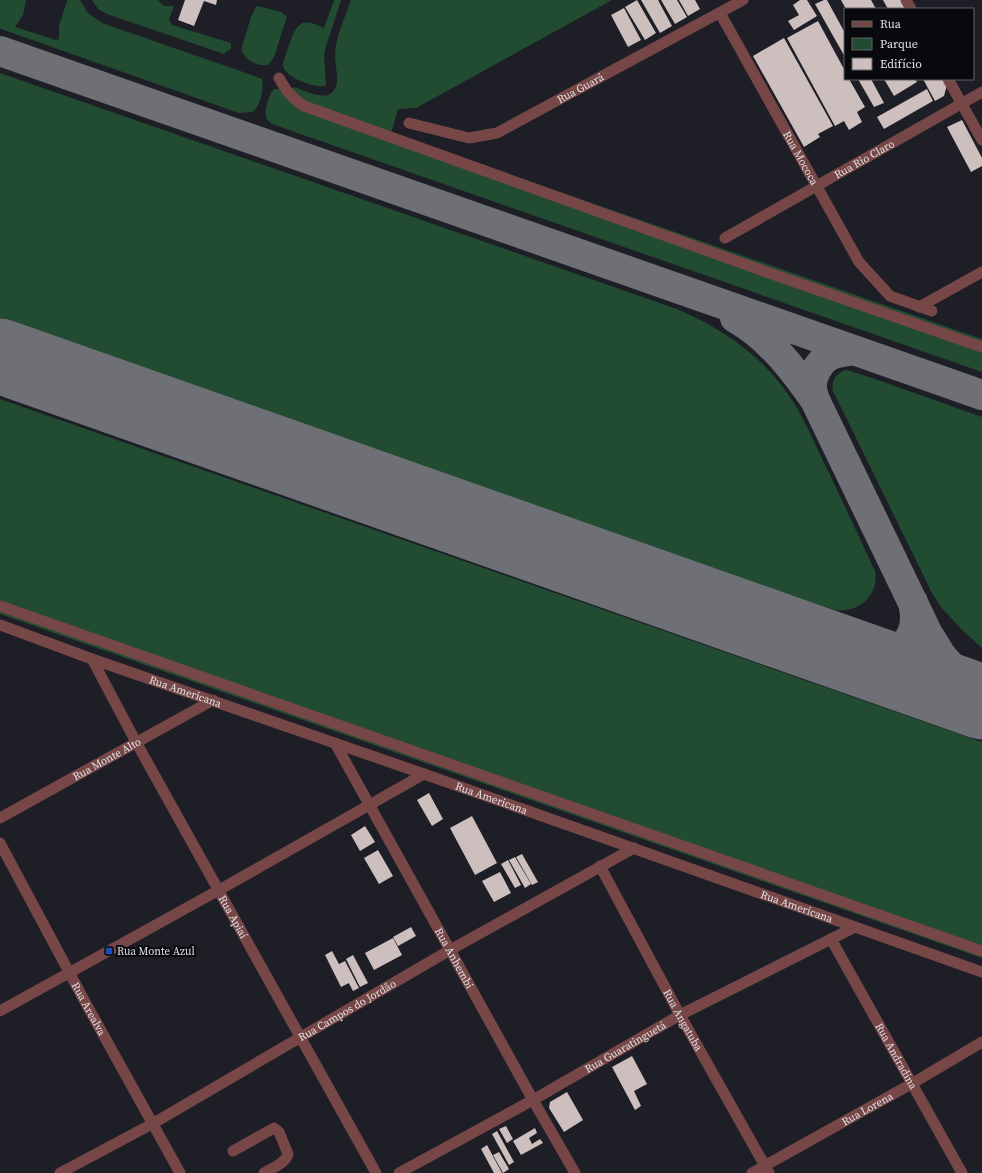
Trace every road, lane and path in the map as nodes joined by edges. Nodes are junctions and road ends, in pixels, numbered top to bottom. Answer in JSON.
{"nodes":[{"id":1,"x":743,"y":0,"type":"edge"},
{"id":2,"x":720,"y":13,"type":"junction"},
{"id":3,"x":279,"y":78,"type":"dead end"},
{"id":4,"x":949,"y":80,"type":"edge"},
{"id":5,"x":982,"y":92,"type":"edge"},
{"id":6,"x":962,"y":104,"type":"junction"},
{"id":7,"x":409,"y":123,"type":"dead end"},
{"id":8,"x":982,"y":140,"type":"edge"},
{"id":9,"x":817,"y":186,"type":"junction"},
{"id":10,"x":725,"y":238,"type":"dead end"},
{"id":11,"x":982,"y":272,"type":"edge"},
{"id":12,"x":919,"y":307,"type":"junction"},
{"id":13,"x":932,"y":311,"type":"dead end"},
{"id":14,"x":982,"y":347,"type":"edge"},
{"id":15,"x":0,"y":606,"type":"edge"},
{"id":16,"x":0,"y":625,"type":"edge"},
{"id":17,"x":92,"y":659,"type":"junction"},
{"id":18,"x":213,"y":700,"type":"junction"},
{"id":19,"x":136,"y":742,"type":"junction"},
{"id":20,"x":335,"y":743,"type":"junction"},
{"id":21,"x":424,"y":774,"type":"junction"},
{"id":22,"x":369,"y":805,"type":"junction"},
{"id":23,"x":0,"y":818,"type":"edge"},
{"id":24,"x":0,"y":843,"type":"edge"},
{"id":25,"x":634,"y":848,"type":"junction"},
{"id":26,"x":600,"y":866,"type":"junction"},
{"id":27,"x":219,"y":890,"type":"junction"},
{"id":28,"x":855,"y":927,"type":"junction"},
{"id":29,"x":831,"y":939,"type":"junction"},
{"id":30,"x":450,"y":950,"type":"junction"},
{"id":31,"x":982,"y":950,"type":"edge"},
{"id":32,"x":982,"y":972,"type":"edge"},
{"id":33,"x":70,"y":973,"type":"junction"},
{"id":34,"x":0,"y":1011,"type":"edge"},
{"id":35,"x":680,"y":1015,"type":"junction"},
{"id":36,"x":301,"y":1037,"type":"junction"},
{"id":37,"x":982,"y":1042,"type":"edge"},
{"id":38,"x":913,"y":1083,"type":"junction"},
{"id":39,"x":533,"y":1100,"type":"junction"},
{"id":40,"x":152,"y":1124,"type":"junction"},
{"id":41,"x":233,"y":1151,"type":"dead end"},
{"id":42,"x":767,"y":1169,"type":"edge"},
{"id":43,"x":60,"y":1173,"type":"edge"},
{"id":44,"x":180,"y":1173,"type":"edge"},
{"id":45,"x":264,"y":1173,"type":"edge"},
{"id":46,"x":376,"y":1173,"type":"edge"},
{"id":47,"x":399,"y":1173,"type":"edge"},
{"id":48,"x":575,"y":1173,"type":"edge"},
{"id":49,"x":752,"y":1173,"type":"edge"},
{"id":50,"x":962,"y":1173,"type":"edge"}],
"edges":[{"from":1,"to":2,"type":"street","name":"Rua Guará"},
{"from":2,"to":7,"type":"street","name":"Rua Guará"},
{"from":2,"to":9,"type":"street","name":"Rua Mococa"},
{"from":3,"to":14,"type":"street"},
{"from":4,"to":6,"type":"street"},
{"from":5,"to":6,"type":"street","name":"Rua Rio Claro"},
{"from":6,"to":8,"type":"street"},
{"from":6,"to":9,"type":"street","name":"Rua Rio Claro"},
{"from":9,"to":10,"type":"street","name":"Rua Rio Claro"},
{"from":9,"to":12,"type":"street","name":"Rua Mococa"},
{"from":11,"to":12,"type":"street"},
{"from":12,"to":13,"type":"street"},
{"from":15,"to":31,"type":"street"},
{"from":16,"to":17,"type":"street","name":"Rua Americana"},
{"from":17,"to":18,"type":"street","name":"Rua Americana"},
{"from":17,"to":19,"type":"street","name":"Rua Apiaí"},
{"from":18,"to":19,"type":"street","name":"Rua Monte Alto"},
{"from":18,"to":20,"type":"street","name":"Rua Americana"},
{"from":19,"to":23,"type":"street","name":"Rua Monte Alto"},
{"from":19,"to":27,"type":"street","name":"Rua Apiaí"},
{"from":20,"to":21,"type":"street","name":"Rua Americana"},
{"from":20,"to":22,"type":"street","name":"Rua Anhembi"},
{"from":21,"to":22,"type":"street"},
{"from":21,"to":25,"type":"street","name":"Rua Americana"},
{"from":22,"to":27,"type":"street"},
{"from":22,"to":30,"type":"street","name":"Rua Anhembi"},
{"from":24,"to":33,"type":"street","name":"Rua Arealva"},
{"from":25,"to":26,"type":"street","name":"Rua Campos do Jordão"},
{"from":25,"to":28,"type":"street","name":"Rua Americana"},
{"from":26,"to":30,"type":"street","name":"Rua Campos do Jordão"},
{"from":26,"to":35,"type":"street","name":"Rua Angatuba"},
{"from":27,"to":33,"type":"street"},
{"from":27,"to":36,"type":"street","name":"Rua Apiaí"},
{"from":28,"to":29,"type":"street","name":"Rua Guaratinguetá"},
{"from":28,"to":32,"type":"street","name":"Rua Americana"},
{"from":29,"to":35,"type":"street","name":"Rua Guaratinguetá"},
{"from":29,"to":38,"type":"street","name":"Rua Andradina"},
{"from":30,"to":36,"type":"street","name":"Rua Campos do Jordão"},
{"from":30,"to":39,"type":"street","name":"Rua Anhembi"},
{"from":33,"to":34,"type":"street"},
{"from":33,"to":40,"type":"street","name":"Rua Arealva"},
{"from":35,"to":39,"type":"street","name":"Rua Guaratinguetá"},
{"from":35,"to":42,"type":"street","name":"Rua Angatuba"},
{"from":36,"to":40,"type":"street","name":"Rua Campos do Jordão"},
{"from":36,"to":46,"type":"street","name":"Rua Apiaí"},
{"from":37,"to":38,"type":"street","name":"Rua Lorena"},
{"from":38,"to":42,"type":"street","name":"Rua Lorena"},
{"from":38,"to":50,"type":"street","name":"Rua Andradina"},
{"from":39,"to":47,"type":"street","name":"Rua Guaratinguetá"},
{"from":39,"to":48,"type":"street","name":"Rua Anhembi"},
{"from":40,"to":43,"type":"street","name":"Rua Campos do Jordão"},
{"from":40,"to":44,"type":"street","name":"Rua Arealva"},
{"from":41,"to":45,"type":"street"},
{"from":42,"to":49,"type":"street","name":"Rua Lorena"}]}
